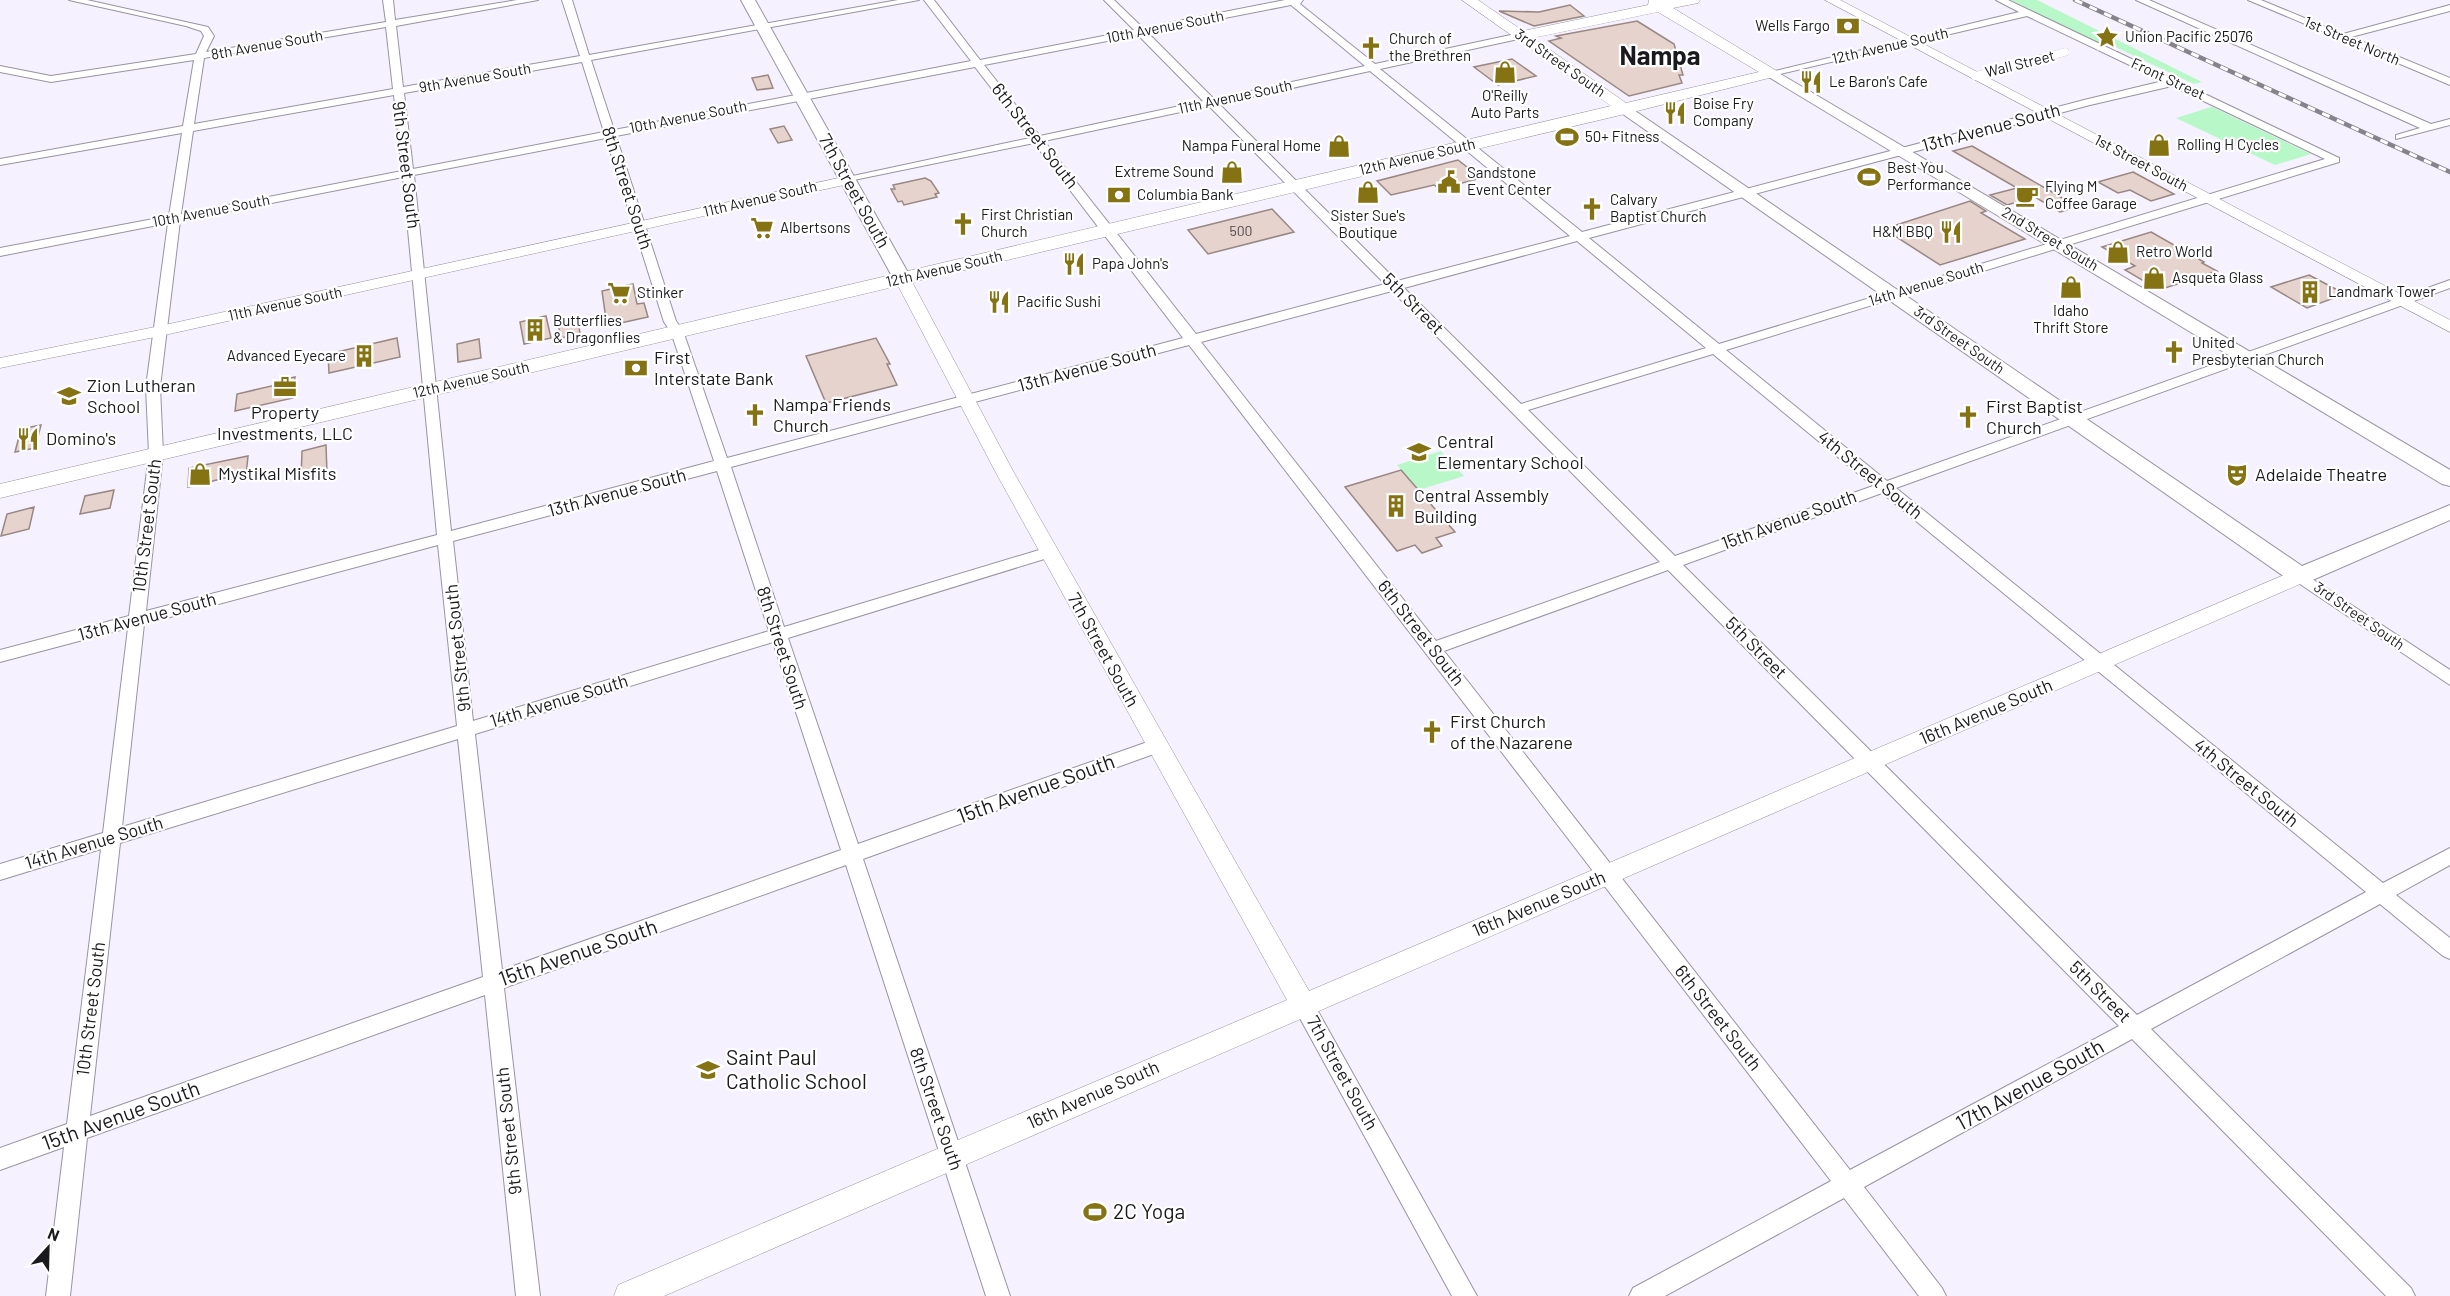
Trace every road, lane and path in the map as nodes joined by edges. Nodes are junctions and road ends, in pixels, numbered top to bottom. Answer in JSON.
{"nodes":[{"id":1,"x":74,"y":0,"type":"edge"},
{"id":2,"x":388,"y":0,"type":"edge"},
{"id":3,"x":533,"y":0,"type":"edge"},
{"id":4,"x":567,"y":0,"type":"edge"},
{"id":5,"x":748,"y":0,"type":"edge"},
{"id":6,"x":914,"y":0,"type":"edge"},
{"id":7,"x":929,"y":0,"type":"edge"},
{"id":8,"x":1109,"y":0,"type":"edge"},
{"id":9,"x":1306,"y":0,"type":"edge"},
{"id":10,"x":1469,"y":0,"type":"edge"},
{"id":11,"x":1693,"y":0,"type":"edge"},
{"id":12,"x":1831,"y":0,"type":"edge"},
{"id":13,"x":2001,"y":0,"type":"edge"},
{"id":14,"x":2141,"y":0,"type":"edge"},
{"id":15,"x":2253,"y":0,"type":"edge"},
{"id":16,"x":1291,"y":1,"type":"edge"},
{"id":17,"x":1655,"y":3,"type":"edge"},
{"id":18,"x":2450,"y":8,"type":"edge"},
{"id":19,"x":2027,"y":13,"type":"junction"},
{"id":20,"x":389,"y":24,"type":"junction"},
{"id":21,"x":763,"y":27,"type":"junction"},
{"id":22,"x":1141,"y":31,"type":"junction"},
{"id":23,"x":1520,"y":36,"type":"junction"},
{"id":24,"x":2342,"y":37,"type":"junction"},
{"id":25,"x":1909,"y":41,"type":"junction"},
{"id":26,"x":2064,"y":52,"type":"dead end"},
{"id":27,"x":200,"y":57,"type":"junction"},
{"id":28,"x":586,"y":59,"type":"junction"},
{"id":29,"x":978,"y":62,"type":"junction"},
{"id":30,"x":1374,"y":68,"type":"junction"},
{"id":31,"x":0,"y":69,"type":"edge"},
{"id":32,"x":1772,"y":73,"type":"junction"},
{"id":33,"x":1975,"y":76,"type":"junction"},
{"id":34,"x":2174,"y":82,"type":"junction"},
{"id":35,"x":2450,"y":82,"type":"edge"},
{"id":36,"x":397,"y":92,"type":"junction"},
{"id":37,"x":801,"y":96,"type":"junction"},
{"id":38,"x":1212,"y":102,"type":"junction"},
{"id":39,"x":1625,"y":108,"type":"junction"},
{"id":40,"x":2046,"y":113,"type":"junction"},
{"id":41,"x":2450,"y":122,"type":"edge"},
{"id":42,"x":2430,"y":128,"type":"junction"},
{"id":43,"x":189,"y":129,"type":"junction"},
{"id":44,"x":609,"y":132,"type":"junction"},
{"id":45,"x":2400,"y":137,"type":"dead end"},
{"id":46,"x":1038,"y":139,"type":"junction"},
{"id":47,"x":1468,"y":145,"type":"junction"},
{"id":48,"x":1902,"y":151,"type":"junction"},
{"id":49,"x":2335,"y":160,"type":"joint"},
{"id":50,"x":0,"y":162,"type":"edge"},
{"id":51,"x":407,"y":172,"type":"junction"},
{"id":52,"x":848,"y":180,"type":"junction"},
{"id":53,"x":1296,"y":186,"type":"junction"},
{"id":54,"x":1746,"y":192,"type":"junction"},
{"id":55,"x":2208,"y":199,"type":"junction"},
{"id":56,"x":174,"y":219,"type":"junction"},
{"id":57,"x":639,"y":226,"type":"junction"},
{"id":58,"x":1108,"y":230,"type":"junction"},
{"id":59,"x":1580,"y":237,"type":"junction"},
{"id":60,"x":2058,"y":244,"type":"junction"},
{"id":61,"x":0,"y":252,"type":"edge"},
{"id":62,"x":420,"y":274,"type":"junction"},
{"id":63,"x":902,"y":279,"type":"junction"},
{"id":64,"x":2450,"y":284,"type":"edge"},
{"id":65,"x":1395,"y":286,"type":"junction"},
{"id":66,"x":1893,"y":294,"type":"junction"},
{"id":67,"x":2402,"y":301,"type":"junction"},
{"id":68,"x":2450,"y":327,"type":"edge"},
{"id":69,"x":160,"y":331,"type":"junction"},
{"id":70,"x":677,"y":331,"type":"junction"},
{"id":71,"x":1192,"y":340,"type":"junction"},
{"id":72,"x":1716,"y":349,"type":"junction"},
{"id":73,"x":2247,"y":357,"type":"junction"},
{"id":74,"x":0,"y":363,"type":"edge"},
{"id":75,"x":429,"y":389,"type":"junction"},
{"id":76,"x":966,"y":401,"type":"junction"},
{"id":77,"x":1518,"y":409,"type":"junction"},
{"id":78,"x":2075,"y":420,"type":"junction"},
{"id":79,"x":156,"y":454,"type":"junction"},
{"id":80,"x":722,"y":465,"type":"junction"},
{"id":81,"x":2450,"y":478,"type":"edge"},
{"id":82,"x":1883,"y":486,"type":"junction"},
{"id":83,"x":0,"y":491,"type":"edge"},
{"id":84,"x":2450,"y":512,"type":"edge"},
{"id":85,"x":446,"y":539,"type":"junction"},
{"id":86,"x":1049,"y":552,"type":"junction"},
{"id":87,"x":1671,"y":563,"type":"junction"},
{"id":88,"x":2300,"y":576,"type":"junction"},
{"id":89,"x":136,"y":620,"type":"junction"},
{"id":90,"x":778,"y":635,"type":"junction"},
{"id":91,"x":1433,"y":649,"type":"junction"},
{"id":92,"x":0,"y":656,"type":"edge"},
{"id":93,"x":2099,"y":663,"type":"junction"},
{"id":94,"x":2450,"y":679,"type":"edge"},
{"id":95,"x":466,"y":729,"type":"junction"},
{"id":96,"x":1156,"y":746,"type":"junction"},
{"id":97,"x":1870,"y":762,"type":"junction"},
{"id":98,"x":110,"y":838,"type":"junction"},
{"id":99,"x":851,"y":856,"type":"junction"},
{"id":100,"x":2450,"y":856,"type":"edge"},
{"id":101,"x":0,"y":872,"type":"edge"},
{"id":102,"x":1608,"y":875,"type":"junction"},
{"id":103,"x":2381,"y":893,"type":"junction"},
{"id":104,"x":2450,"y":950,"type":"edge"},
{"id":105,"x":493,"y":983,"type":"junction"},
{"id":106,"x":1303,"y":1004,"type":"junction"},
{"id":107,"x":2135,"y":1028,"type":"junction"},
{"id":108,"x":77,"y":1131,"type":"junction"},
{"id":109,"x":952,"y":1156,"type":"junction"},
{"id":110,"x":0,"y":1159,"type":"edge"},
{"id":111,"x":1847,"y":1185,"type":"junction"},
{"id":112,"x":58,"y":1296,"type":"edge"},
{"id":113,"x":528,"y":1296,"type":"edge"},
{"id":114,"x":629,"y":1296,"type":"edge"},
{"id":115,"x":998,"y":1296,"type":"edge"},
{"id":116,"x":1465,"y":1296,"type":"edge"},
{"id":117,"x":1641,"y":1296,"type":"edge"},
{"id":118,"x":1934,"y":1296,"type":"edge"},
{"id":119,"x":2403,"y":1296,"type":"edge"}],
"edges":[{"from":1,"to":27,"type":"street","name":"10th Street South"},
{"from":2,"to":20,"type":"street","name":"9th Street South"},
{"from":3,"to":20,"type":"street","name":"8th Avenue South"},
{"from":4,"to":28,"type":"street","name":"8th Street South"},
{"from":5,"to":21,"type":"main road","name":"7th Street South"},
{"from":6,"to":21,"type":"street","name":"9th Avenue South"},
{"from":7,"to":29,"type":"street","name":"6th Street South"},
{"from":8,"to":22,"type":"street","name":"5th Street"},
{"from":9,"to":16,"type":"street","name":"10th Avenue South"},
{"from":10,"to":23,"type":"main road","name":"3rd Street South"},
{"from":11,"to":17,"type":"main road"},
{"from":12,"to":25,"type":"street","name":"1st Street South"},
{"from":13,"to":19,"type":"street","name":"Front Street"},
{"from":14,"to":42,"type":"street"},
{"from":15,"to":24,"type":"street","name":"1st Street North"},
{"from":16,"to":22,"type":"street","name":"10th Avenue South"},
{"from":16,"to":30,"type":"street","name":"4th Street South"},
{"from":17,"to":23,"type":"main road"},
{"from":17,"to":32,"type":"main road","name":"2nd Street South"},
{"from":18,"to":24,"type":"street"},
{"from":19,"to":25,"type":"street","name":"12th Avenue South"},
{"from":19,"to":34,"type":"street","name":"Front Street"},
{"from":20,"to":27,"type":"street","name":"8th Avenue South"},
{"from":20,"to":36,"type":"street","name":"9th Street South"},
{"from":21,"to":28,"type":"street","name":"9th Avenue South"},
{"from":21,"to":37,"type":"main road","name":"7th Street South"},
{"from":22,"to":29,"type":"street","name":"10th Avenue South"},
{"from":22,"to":38,"type":"street","name":"5th Street"},
{"from":23,"to":30,"type":"street","name":"11th Avenue South"},
{"from":23,"to":39,"type":"main road","name":"3rd Street South"},
{"from":24,"to":35,"type":"street","name":"1st Street North"},
{"from":25,"to":32,"type":"street","name":"12th Avenue South"},
{"from":25,"to":33,"type":"street","name":"1st Street South"},
{"from":26,"to":33,"type":"street","name":"Wall Street"},
{"from":27,"to":31,"type":"street","name":"8th Avenue South"},
{"from":27,"to":43,"type":"street","name":"10th Street South"},
{"from":28,"to":36,"type":"street","name":"9th Avenue South"},
{"from":28,"to":44,"type":"street","name":"8th Street South"},
{"from":29,"to":37,"type":"street","name":"10th Avenue South"},
{"from":29,"to":46,"type":"street","name":"6th Street South"},
{"from":30,"to":38,"type":"street","name":"11th Avenue South"},
{"from":30,"to":47,"type":"street","name":"4th Street South"},
{"from":32,"to":39,"type":"main road","name":"12th Avenue South"},
{"from":32,"to":48,"type":"main road","name":"2nd Street South"},
{"from":33,"to":40,"type":"street","name":"1st Street South"},
{"from":34,"to":40,"type":"street","name":"13th Avenue South"},
{"from":34,"to":49,"type":"street","name":"Front Street"},
{"from":36,"to":43,"type":"street","name":"9th Avenue South"},
{"from":36,"to":51,"type":"street","name":"9th Street South"},
{"from":37,"to":44,"type":"street","name":"10th Avenue South"},
{"from":37,"to":52,"type":"main road","name":"7th Street South"},
{"from":38,"to":46,"type":"street","name":"11th Avenue South"},
{"from":38,"to":53,"type":"street","name":"5th Street"},
{"from":39,"to":47,"type":"main road","name":"12th Avenue South"},
{"from":39,"to":54,"type":"main road","name":"3rd Street South"},
{"from":40,"to":48,"type":"street","name":"13th Avenue South"},
{"from":40,"to":55,"type":"street","name":"1st Street South"},
{"from":41,"to":42,"type":"street"},
{"from":42,"to":45,"type":"street"},
{"from":43,"to":50,"type":"street","name":"9th Avenue South"},
{"from":43,"to":56,"type":"street","name":"10th Street South"},
{"from":44,"to":51,"type":"street","name":"10th Avenue South"},
{"from":44,"to":57,"type":"street","name":"8th Street South"},
{"from":46,"to":52,"type":"street","name":"11th Avenue South"},
{"from":46,"to":58,"type":"street","name":"6th Street South"},
{"from":47,"to":53,"type":"main road","name":"12th Avenue South"},
{"from":47,"to":59,"type":"street","name":"4th Street South"},
{"from":48,"to":54,"type":"street","name":"13th Avenue South"},
{"from":48,"to":60,"type":"main road","name":"2nd Street South"},
{"from":49,"to":55,"type":"street","name":"14th Avenue South"},
{"from":51,"to":56,"type":"street","name":"10th Avenue South"},
{"from":51,"to":62,"type":"street","name":"9th Street South"},
{"from":52,"to":57,"type":"street","name":"11th Avenue South"},
{"from":52,"to":63,"type":"main road","name":"7th Street South"},
{"from":53,"to":58,"type":"main road","name":"12th Avenue South"},
{"from":53,"to":65,"type":"street","name":"5th Street"},
{"from":54,"to":59,"type":"street","name":"13th Avenue South"},
{"from":54,"to":66,"type":"main road","name":"3rd Street South"},
{"from":55,"to":60,"type":"street","name":"14th Avenue South"},
{"from":55,"to":67,"type":"street","name":"1st Street South"},
{"from":56,"to":61,"type":"street","name":"10th Avenue South"},
{"from":56,"to":69,"type":"street","name":"10th Street South"},
{"from":57,"to":62,"type":"street","name":"11th Avenue South"},
{"from":57,"to":70,"type":"street","name":"8th Street South"},
{"from":58,"to":63,"type":"main road","name":"12th Avenue South"},
{"from":58,"to":71,"type":"street","name":"6th Street South"},
{"from":59,"to":65,"type":"street","name":"13th Avenue South"},
{"from":59,"to":72,"type":"street","name":"4th Street South"},
{"from":60,"to":66,"type":"street","name":"14th Avenue South"},
{"from":60,"to":73,"type":"main road","name":"2nd Street South"},
{"from":62,"to":69,"type":"street","name":"11th Avenue South"},
{"from":62,"to":75,"type":"street","name":"9th Street South"},
{"from":63,"to":70,"type":"main road","name":"12th Avenue South"},
{"from":63,"to":76,"type":"street","name":"7th Street South"},
{"from":64,"to":67,"type":"street","name":"15th Avenue South"},
{"from":65,"to":71,"type":"street","name":"13th Avenue South"},
{"from":65,"to":77,"type":"street","name":"5th Street"},
{"from":66,"to":72,"type":"street","name":"14th Avenue South"},
{"from":66,"to":78,"type":"main road","name":"3rd Street South"},
{"from":67,"to":68,"type":"street","name":"1st Street South"},
{"from":67,"to":73,"type":"street","name":"15th Avenue South"},
{"from":69,"to":74,"type":"street","name":"11th Avenue South"},
{"from":69,"to":79,"type":"street","name":"10th Street South"},
{"from":70,"to":75,"type":"main road","name":"12th Avenue South"},
{"from":70,"to":80,"type":"street","name":"8th Street South"},
{"from":71,"to":76,"type":"street","name":"13th Avenue South"},
{"from":71,"to":91,"type":"street","name":"6th Street South"},
{"from":72,"to":77,"type":"street","name":"14th Avenue South"},
{"from":72,"to":82,"type":"street","name":"4th Street South"},
{"from":73,"to":78,"type":"street","name":"15th Avenue South"},
{"from":73,"to":81,"type":"main road","name":"2nd Street South"},
{"from":75,"to":79,"type":"main road","name":"12th Avenue South"},
{"from":75,"to":85,"type":"street","name":"9th Street South"},
{"from":76,"to":80,"type":"street","name":"13th Avenue South"},
{"from":76,"to":86,"type":"street","name":"7th Street South"},
{"from":77,"to":87,"type":"street","name":"5th Street"},
{"from":78,"to":82,"type":"street","name":"15th Avenue South"},
{"from":78,"to":88,"type":"main road","name":"3rd Street South"},
{"from":79,"to":83,"type":"main road","name":"12th Avenue South"},
{"from":79,"to":89,"type":"street","name":"10th Street South"},
{"from":80,"to":85,"type":"street","name":"13th Avenue South"},
{"from":80,"to":90,"type":"street","name":"8th Street South"},
{"from":82,"to":87,"type":"street","name":"15th Avenue South"},
{"from":82,"to":93,"type":"street","name":"4th Street South"},
{"from":84,"to":88,"type":"main road","name":"16th Avenue South"},
{"from":85,"to":89,"type":"street","name":"13th Avenue South"},
{"from":85,"to":95,"type":"street","name":"9th Street South"},
{"from":86,"to":90,"type":"street","name":"14th Avenue South"},
{"from":86,"to":96,"type":"street","name":"7th Street South"},
{"from":87,"to":91,"type":"street","name":"15th Avenue South"},
{"from":87,"to":97,"type":"street","name":"5th Street"},
{"from":88,"to":93,"type":"street","name":"16th Avenue South"},
{"from":88,"to":94,"type":"street","name":"3rd Street South"},
{"from":89,"to":92,"type":"street","name":"13th Avenue South"},
{"from":89,"to":98,"type":"street","name":"10th Street South"},
{"from":90,"to":95,"type":"street","name":"14th Avenue South"},
{"from":90,"to":99,"type":"street","name":"8th Street South"},
{"from":91,"to":102,"type":"street","name":"6th Street South"},
{"from":93,"to":97,"type":"street","name":"16th Avenue South"},
{"from":93,"to":103,"type":"street","name":"4th Street South"},
{"from":95,"to":98,"type":"street","name":"14th Avenue South"},
{"from":95,"to":105,"type":"street","name":"9th Street South"},
{"from":96,"to":99,"type":"street","name":"15th Avenue South"},
{"from":96,"to":106,"type":"street","name":"7th Street South"},
{"from":97,"to":102,"type":"street","name":"16th Avenue South"},
{"from":97,"to":107,"type":"street","name":"5th Street"},
{"from":98,"to":101,"type":"street","name":"14th Avenue South"},
{"from":98,"to":108,"type":"street","name":"10th Street South"},
{"from":99,"to":105,"type":"street","name":"15th Avenue South"},
{"from":99,"to":109,"type":"street","name":"8th Street South"},
{"from":100,"to":103,"type":"street","name":"17th Avenue South"},
{"from":102,"to":106,"type":"street","name":"16th Avenue South"},
{"from":102,"to":111,"type":"street","name":"6th Street South"},
{"from":103,"to":104,"type":"street","name":"4th Street South"},
{"from":103,"to":107,"type":"street","name":"17th Avenue South"},
{"from":105,"to":108,"type":"street","name":"15th Avenue South"},
{"from":105,"to":113,"type":"street","name":"9th Street South"},
{"from":106,"to":109,"type":"street","name":"16th Avenue South"},
{"from":106,"to":116,"type":"street","name":"7th Street South"},
{"from":107,"to":111,"type":"street","name":"17th Avenue South"},
{"from":107,"to":119,"type":"street","name":"5th Street"},
{"from":108,"to":110,"type":"street","name":"15th Avenue South"},
{"from":108,"to":112,"type":"street","name":"10th Street South"},
{"from":109,"to":114,"type":"street","name":"16th Avenue South"},
{"from":109,"to":115,"type":"street","name":"8th Street South"},
{"from":111,"to":117,"type":"street","name":"17th Avenue South"},
{"from":111,"to":118,"type":"street","name":"6th Street South"}]}
